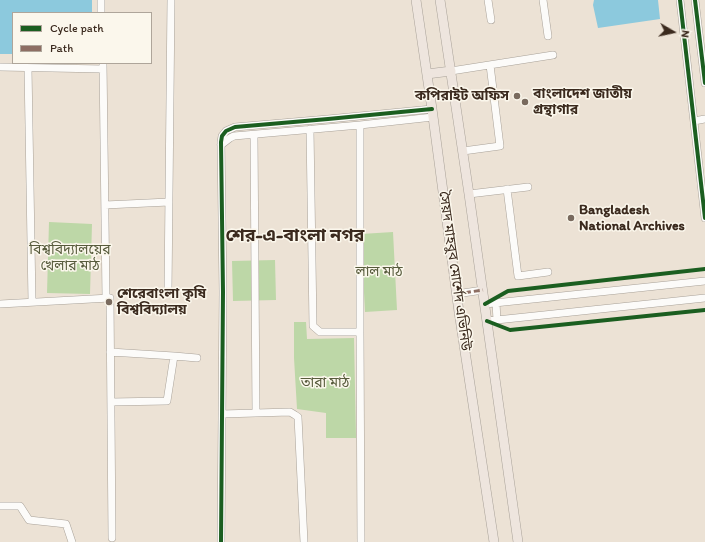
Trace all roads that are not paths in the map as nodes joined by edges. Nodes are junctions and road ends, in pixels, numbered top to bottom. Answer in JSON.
{"nodes":[{"id":1,"x":101,"y":0,"type":"edge"},
{"id":2,"x":171,"y":0,"type":"edge"},
{"id":3,"x":416,"y":0,"type":"edge"},
{"id":4,"x":440,"y":0,"type":"edge"},
{"id":5,"x":488,"y":0,"type":"edge"},
{"id":6,"x":543,"y":0,"type":"edge"},
{"id":7,"x":680,"y":0,"type":"edge"},
{"id":8,"x":695,"y":0,"type":"edge"},
{"id":9,"x":101,"y":12,"type":"edge"},
{"id":10,"x":491,"y":20,"type":"dead end"},
{"id":11,"x":548,"y":36,"type":"dead end"},
{"id":12,"x":553,"y":55,"type":"dead end"},
{"id":13,"x":490,"y":65,"type":"junction"},
{"id":14,"x":103,"y":66,"type":"edge"},
{"id":15,"x":0,"y":67,"type":"edge"},
{"id":16,"x":28,"y":68,"type":"junction"},
{"id":17,"x":451,"y":71,"type":"junction"},
{"id":18,"x":427,"y":74,"type":"junction"},
{"id":19,"x":705,"y":82,"type":"edge"},
{"id":20,"x":432,"y":113,"type":"junction"},
{"id":21,"x":328,"y":119,"type":"junction"},
{"id":22,"x":705,"y":119,"type":"edge"},
{"id":23,"x":694,"y":121,"type":"junction"},
{"id":24,"x":360,"y":125,"type":"junction"},
{"id":25,"x":329,"y":128,"type":"junction"},
{"id":26,"x":310,"y":129,"type":"junction"},
{"id":27,"x":254,"y":135,"type":"junction"},
{"id":28,"x":221,"y":145,"type":"junction"},
{"id":29,"x":463,"y":151,"type":"junction"},
{"id":30,"x":528,"y":187,"type":"dead end"},
{"id":31,"x":507,"y":189,"type":"junction"},
{"id":32,"x":469,"y":194,"type":"junction"},
{"id":33,"x":169,"y":202,"type":"junction"},
{"id":34,"x":105,"y":205,"type":"junction"},
{"id":35,"x":705,"y":218,"type":"edge"},
{"id":36,"x":548,"y":272,"type":"dead end"},
{"id":37,"x":705,"y":281,"type":"edge"},
{"id":38,"x":483,"y":290,"type":"junction"},
{"id":39,"x":168,"y":292,"type":"dead end"},
{"id":40,"x":456,"y":294,"type":"junction"},
{"id":41,"x":106,"y":298,"type":"junction"},
{"id":42,"x":705,"y":298,"type":"edge"},
{"id":43,"x":32,"y":302,"type":"junction"},
{"id":44,"x":496,"y":303,"type":"junction"},
{"id":45,"x":0,"y":304,"type":"edge"},
{"id":46,"x":485,"y":304,"type":"junction"},
{"id":47,"x":498,"y":320,"type":"junction"},
{"id":48,"x":487,"y":321,"type":"junction"},
{"id":49,"x":360,"y":332,"type":"junction"},
{"id":50,"x":110,"y":352,"type":"junction"},
{"id":51,"x":174,"y":356,"type":"junction"},
{"id":52,"x":198,"y":358,"type":"dead end"},
{"id":53,"x":111,"y":402,"type":"junction"},
{"id":54,"x":256,"y":413,"type":"junction"},
{"id":55,"x":222,"y":414,"type":"junction"},
{"id":56,"x":0,"y":506,"type":"edge"},
{"id":57,"x":112,"y":538,"type":"dead end"},
{"id":58,"x":72,"y":542,"type":"edge"},
{"id":59,"x":221,"y":542,"type":"edge"},
{"id":60,"x":304,"y":542,"type":"edge"},
{"id":61,"x":361,"y":542,"type":"edge"},
{"id":62,"x":494,"y":542,"type":"edge"},
{"id":63,"x":518,"y":542,"type":"edge"}],
"edges":[{"from":1,"to":9,"type":"street"},
{"from":2,"to":33,"type":"street"},
{"from":3,"to":18,"type":"main road","name":"সৈয়দ মাহবুব মোর্শেদ এভিনিউ"},
{"from":4,"to":17,"type":"main road","name":"সৈয়দ মাহবুব মোর্শেদ এভিনিউ"},
{"from":5,"to":10,"type":"street"},
{"from":6,"to":11,"type":"street"},
{"from":7,"to":23,"type":"street"},
{"from":8,"to":19,"type":"street"},
{"from":12,"to":13,"type":"street"},
{"from":13,"to":17,"type":"street"},
{"from":13,"to":29,"type":"street"},
{"from":14,"to":16,"type":"street"},
{"from":14,"to":34,"type":"street"},
{"from":15,"to":16,"type":"street"},
{"from":16,"to":43,"type":"street"},
{"from":17,"to":18,"type":"main road"},
{"from":17,"to":29,"type":"main road","name":"সৈয়দ মাহবুব মোর্শেদ এভিনিউ"},
{"from":18,"to":20,"type":"main road","name":"সৈয়দ মাহবুব মোর্শেদ এভিনিউ"},
{"from":20,"to":21,"type":"street"},
{"from":20,"to":24,"type":"street"},
{"from":20,"to":40,"type":"main road","name":"সৈয়দ মাহবুব মোর্শেদ এভিনিউ"},
{"from":21,"to":25,"type":"street"},
{"from":21,"to":28,"type":"street"},
{"from":22,"to":23,"type":"street"},
{"from":23,"to":35,"type":"street"},
{"from":24,"to":25,"type":"street"},
{"from":24,"to":49,"type":"street"},
{"from":25,"to":26,"type":"street"},
{"from":26,"to":27,"type":"street"},
{"from":26,"to":49,"type":"street"},
{"from":27,"to":28,"type":"street"},
{"from":27,"to":54,"type":"street"},
{"from":28,"to":55,"type":"street"},
{"from":29,"to":32,"type":"main road","name":"সৈয়দ মাহবুব মোর্শেদ এভিনিউ"},
{"from":30,"to":31,"type":"street"},
{"from":31,"to":32,"type":"street"},
{"from":31,"to":36,"type":"street"},
{"from":32,"to":38,"type":"main road","name":"সৈয়দ মাহবুব মোর্শেদ এভিনিউ"},
{"from":33,"to":34,"type":"street"},
{"from":33,"to":39,"type":"street"},
{"from":34,"to":41,"type":"street"},
{"from":37,"to":44,"type":"street"},
{"from":38,"to":40,"type":"street"},
{"from":38,"to":46,"type":"main road","name":"সৈয়দ মাহবুব মোর্শেদ এভিনিউ"},
{"from":40,"to":62,"type":"main road","name":"সৈয়দ মাহবুব মোর্শেদ এভিনিউ"},
{"from":41,"to":43,"type":"street"},
{"from":41,"to":50,"type":"street"},
{"from":42,"to":47,"type":"street"},
{"from":43,"to":45,"type":"street"},
{"from":44,"to":46,"type":"street"},
{"from":44,"to":47,"type":"street"},
{"from":46,"to":48,"type":"main road","name":"সৈয়দ মাহবুব মোর্শেদ এভিনিউ"},
{"from":47,"to":48,"type":"street"},
{"from":48,"to":63,"type":"main road","name":"সৈয়দ মাহবুব মোর্শেদ এভিনিউ"},
{"from":49,"to":61,"type":"street"},
{"from":50,"to":51,"type":"street"},
{"from":50,"to":53,"type":"street"},
{"from":51,"to":52,"type":"street"},
{"from":51,"to":53,"type":"street"},
{"from":53,"to":57,"type":"street"},
{"from":54,"to":55,"type":"street"},
{"from":54,"to":60,"type":"street"},
{"from":55,"to":59,"type":"street"},
{"from":56,"to":58,"type":"street"}]}
